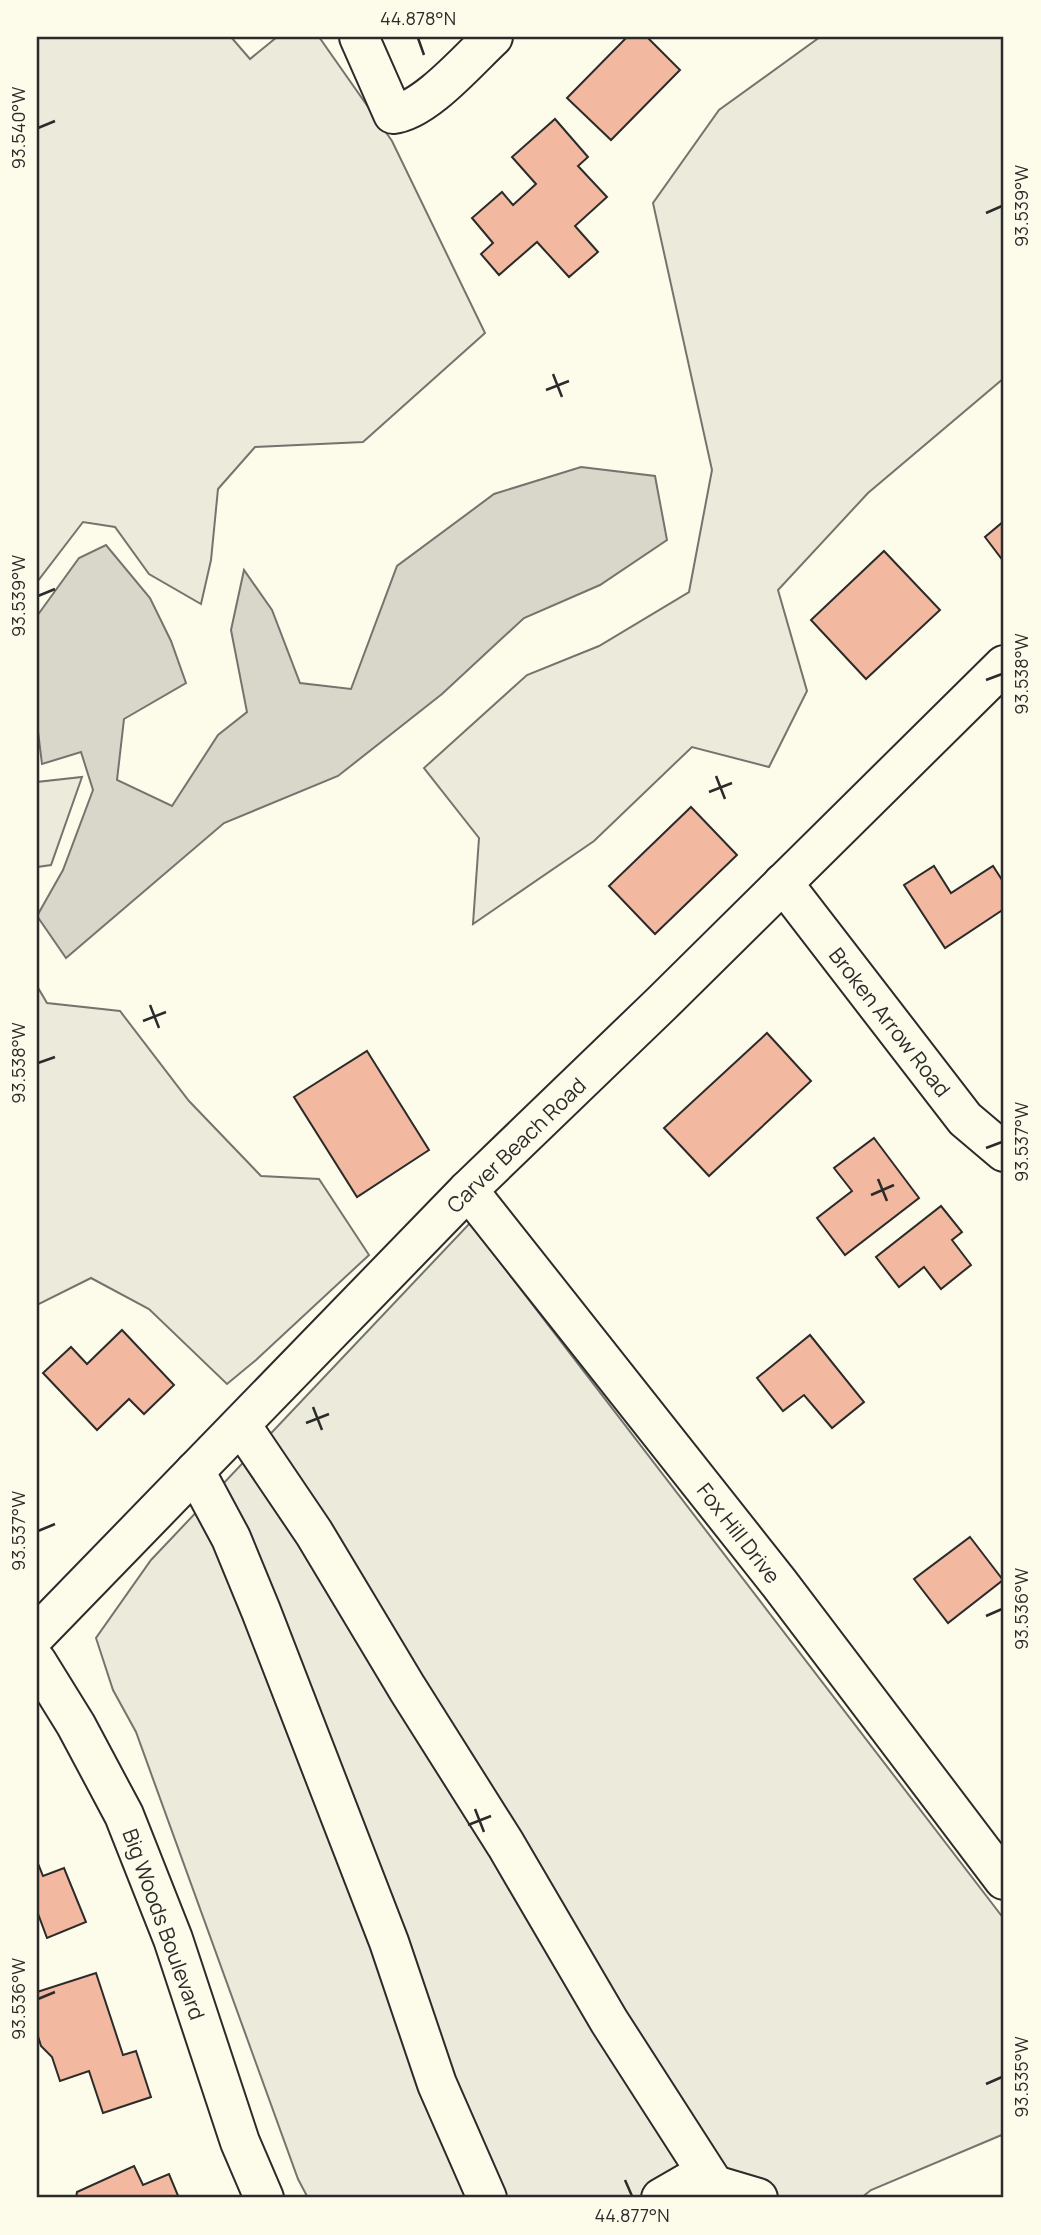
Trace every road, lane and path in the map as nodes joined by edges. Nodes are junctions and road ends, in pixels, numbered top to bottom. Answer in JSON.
{"nodes":[{"id":1,"x":359,"y":37,"type":"edge"},
{"id":2,"x":494,"y":37,"type":"edge"},
{"id":3,"x":1004,"y":664,"type":"edge"},
{"id":4,"x":783,"y":883,"type":"junction"},
{"id":5,"x":1004,"y":1152,"type":"edge"},
{"id":6,"x":468,"y":1190,"type":"junction"},
{"id":7,"x":241,"y":1424,"type":"junction"},
{"id":8,"x":195,"y":1471,"type":"junction"},
{"id":9,"x":37,"y":1634,"type":"edge"},
{"id":10,"x":37,"y":1662,"type":"edge"},
{"id":11,"x":1004,"y":1880,"type":"edge"},
{"id":12,"x":715,"y":2186,"type":"junction"},
{"id":13,"x":264,"y":2198,"type":"edge"},
{"id":14,"x":487,"y":2198,"type":"edge"},
{"id":15,"x":661,"y":2198,"type":"edge"},
{"id":16,"x":758,"y":2198,"type":"edge"}],
"edges":[{"from":1,"to":2,"type":"street"},
{"from":3,"to":4,"type":"street","name":"Carver Beach Road"},
{"from":4,"to":5,"type":"street","name":"Broken Arrow Road"},
{"from":4,"to":6,"type":"street","name":"Carver Beach Road"},
{"from":6,"to":7,"type":"street","name":"Carver Beach Road"},
{"from":6,"to":11,"type":"street","name":"Fox Hill Drive"},
{"from":7,"to":8,"type":"street","name":"Carver Beach Road"},
{"from":7,"to":12,"type":"street"},
{"from":8,"to":9,"type":"street","name":"Carver Beach Road"},
{"from":8,"to":14,"type":"street"},
{"from":10,"to":13,"type":"street","name":"Big Woods Boulevard"},
{"from":12,"to":15,"type":"street"},
{"from":12,"to":16,"type":"street"}]}
